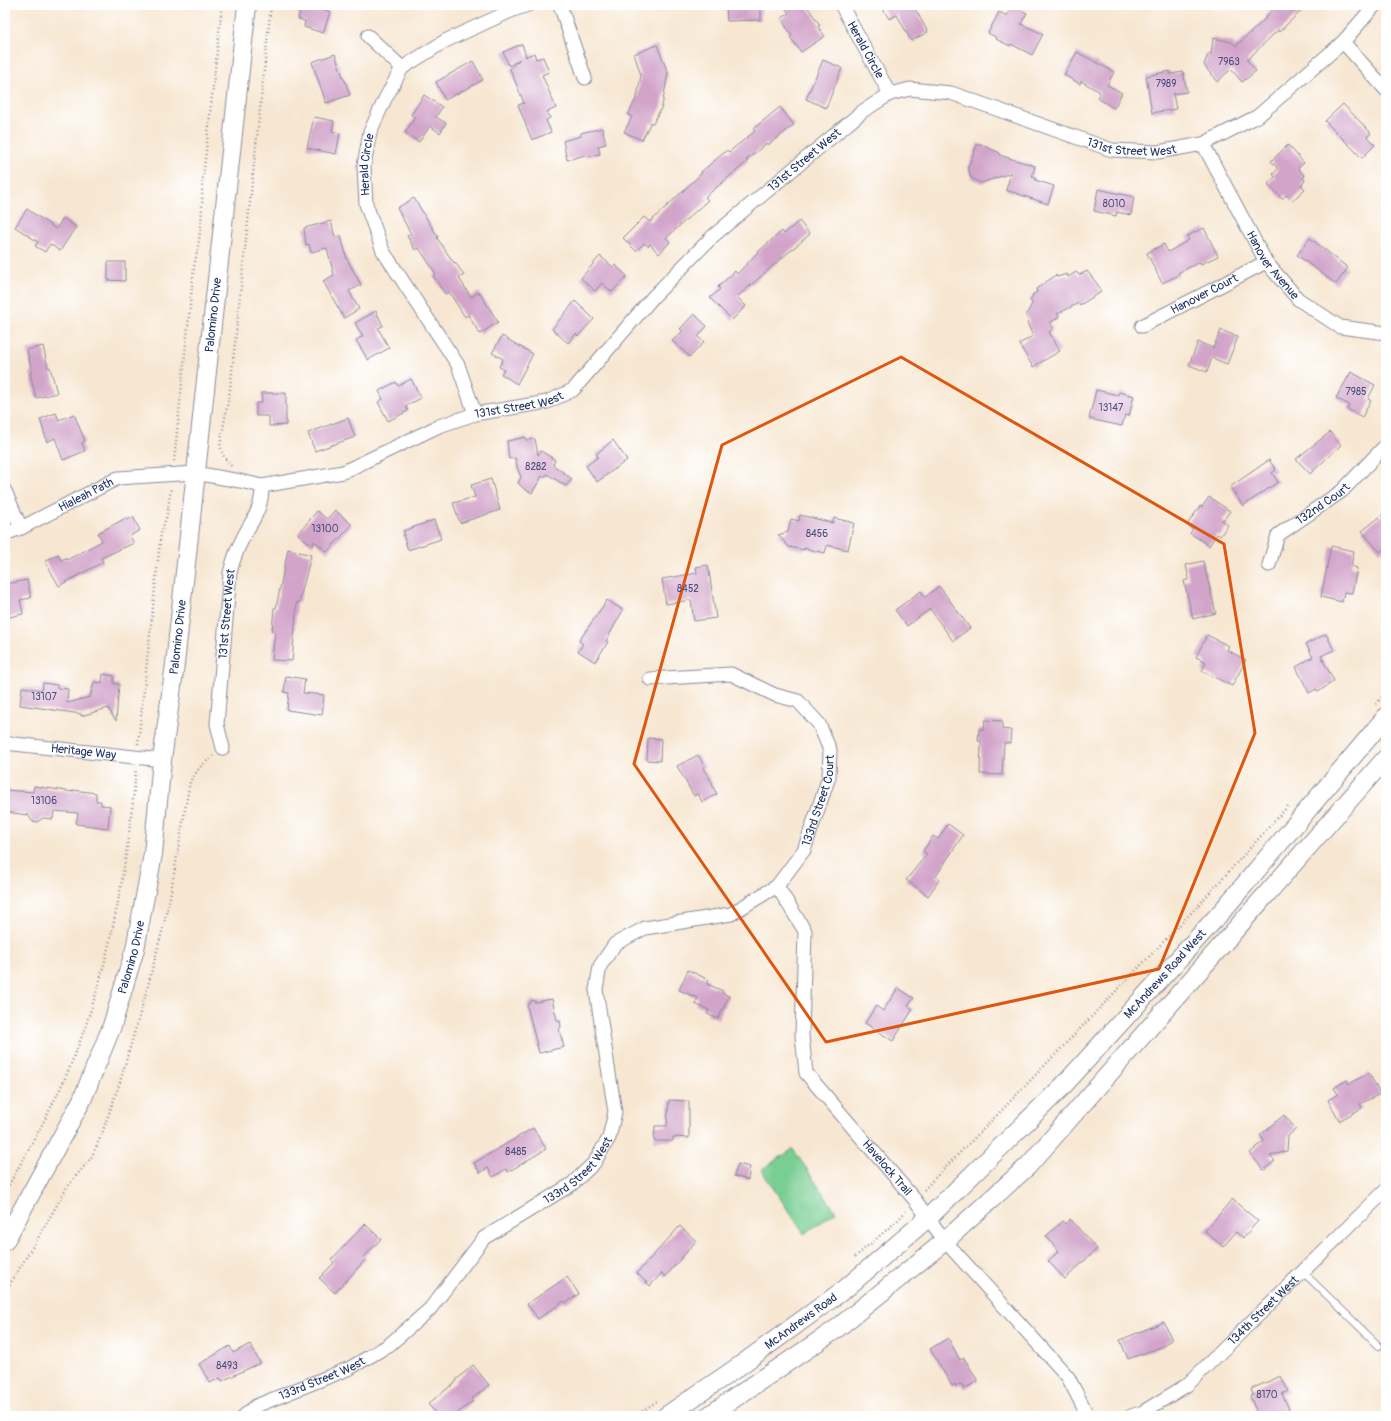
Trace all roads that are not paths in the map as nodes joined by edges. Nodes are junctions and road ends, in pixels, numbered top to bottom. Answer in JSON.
{"nodes":[{"id":1,"x":247,"y":5,"type":"edge"},
{"id":2,"x":528,"y":5,"type":"edge"},
{"id":3,"x":560,"y":5,"type":"edge"},
{"id":4,"x":841,"y":5,"type":"edge"},
{"id":5,"x":1375,"y":5,"type":"edge"},
{"id":6,"x":512,"y":7,"type":"edge"},
{"id":7,"x":368,"y":36,"type":"dead end"},
{"id":8,"x":1343,"y":42,"type":"junction"},
{"id":9,"x":402,"y":68,"type":"junction"},
{"id":10,"x":585,"y":78,"type":"dead end"},
{"id":11,"x":1386,"y":90,"type":"edge"},
{"id":12,"x":890,"y":94,"type":"junction"},
{"id":13,"x":1203,"y":144,"type":"junction"},
{"id":14,"x":1266,"y":262,"type":"junction"},
{"id":15,"x":1142,"y":326,"type":"dead end"},
{"id":16,"x":1386,"y":333,"type":"edge"},
{"id":17,"x":475,"y":414,"type":"junction"},
{"id":18,"x":1386,"y":445,"type":"edge"},
{"id":19,"x":195,"y":473,"type":"junction"},
{"id":20,"x":262,"y":486,"type":"junction"},
{"id":21,"x":5,"y":491,"type":"edge"},
{"id":22,"x":21,"y":528,"type":"junction"},
{"id":23,"x":5,"y":534,"type":"edge"},
{"id":24,"x":1269,"y":565,"type":"dead end"},
{"id":25,"x":650,"y":679,"type":"dead end"},
{"id":26,"x":1378,"y":714,"type":"edge"},
{"id":27,"x":5,"y":743,"type":"edge"},
{"id":28,"x":222,"y":748,"type":"dead end"},
{"id":29,"x":1386,"y":758,"type":"edge"},
{"id":30,"x":162,"y":760,"type":"junction"},
{"id":31,"x":777,"y":886,"type":"junction"},
{"id":32,"x":1386,"y":1190,"type":"edge"},
{"id":33,"x":928,"y":1218,"type":"junction"},
{"id":34,"x":6,"y":1237,"type":"edge"},
{"id":35,"x":945,"y":1241,"type":"junction"},
{"id":36,"x":1303,"y":1272,"type":"junction"},
{"id":37,"x":1379,"y":1346,"type":"dead end"},
{"id":38,"x":244,"y":1416,"type":"edge"},
{"id":39,"x":666,"y":1416,"type":"edge"},
{"id":40,"x":708,"y":1416,"type":"edge"},
{"id":41,"x":1088,"y":1416,"type":"edge"},
{"id":42,"x":1131,"y":1416,"type":"edge"}],
"edges":[{"from":1,"to":19,"type":"main road","name":"Palomino Drive"},
{"from":2,"to":6,"type":"street","name":"Herald Circle"},
{"from":3,"to":10,"type":"street"},
{"from":4,"to":12,"type":"street","name":"Herald Circle"},
{"from":5,"to":8,"type":"street","name":"131st Street West"},
{"from":6,"to":9,"type":"street","name":"Herald Circle"},
{"from":7,"to":9,"type":"street"},
{"from":8,"to":11,"type":"street"},
{"from":8,"to":13,"type":"street","name":"131st Street West"},
{"from":9,"to":17,"type":"street","name":"Herald Circle"},
{"from":12,"to":13,"type":"street","name":"131st Street West"},
{"from":12,"to":17,"type":"street","name":"131st Street West"},
{"from":13,"to":14,"type":"street","name":"Hanover Avenue"},
{"from":14,"to":15,"type":"street","name":"Hanover Court"},
{"from":14,"to":16,"type":"street","name":"Hanover Avenue"},
{"from":17,"to":20,"type":"street","name":"131st Street West"},
{"from":18,"to":24,"type":"street","name":"132nd Court"},
{"from":19,"to":20,"type":"street","name":"131st Street West"},
{"from":19,"to":22,"type":"street","name":"Hialeah Path"},
{"from":19,"to":30,"type":"main road","name":"Palomino Drive"},
{"from":20,"to":28,"type":"street","name":"131st Street West"},
{"from":21,"to":22,"type":"street"},
{"from":22,"to":23,"type":"street","name":"Hialeah Path"},
{"from":25,"to":31,"type":"street","name":"133rd Street Court"},
{"from":26,"to":33,"type":"main road","name":"McAndrews Road West"},
{"from":27,"to":30,"type":"street","name":"Heritage Way"},
{"from":29,"to":35,"type":"main road","name":"McAndrews Road West"},
{"from":30,"to":34,"type":"main road","name":"Palomino Drive"},
{"from":31,"to":33,"type":"street","name":"Havelock Trail"},
{"from":31,"to":38,"type":"street","name":"133rd Street West"},
{"from":32,"to":36,"type":"street","name":"134th Street West"},
{"from":33,"to":35,"type":"street","name":"Havelock Trail"},
{"from":33,"to":39,"type":"main road","name":"McAndrews Road"},
{"from":35,"to":40,"type":"main road","name":"McAndrews Road"},
{"from":35,"to":41,"type":"street","name":"Havelock Trail"},
{"from":36,"to":37,"type":"lane"},
{"from":36,"to":42,"type":"street","name":"134th Street West"}]}
